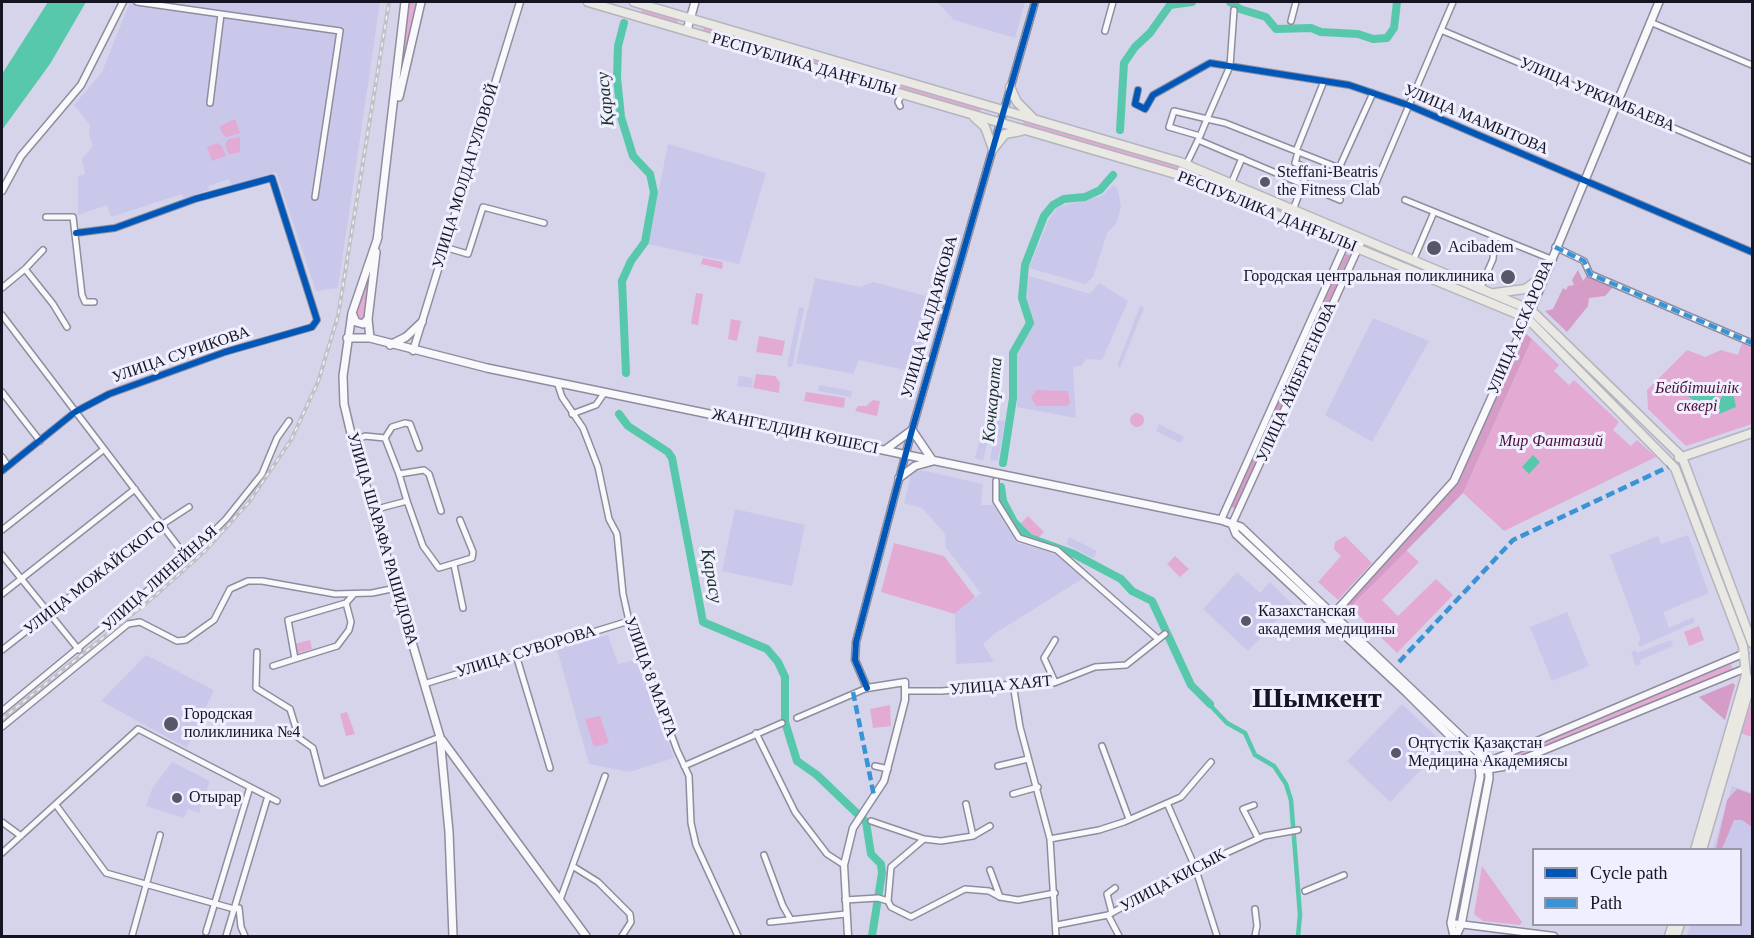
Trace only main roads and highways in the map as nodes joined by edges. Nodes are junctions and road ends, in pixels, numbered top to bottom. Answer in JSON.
{"nodes":[{"id":1,"x":405,"y":2,"type":"edge"},
{"id":2,"x":421,"y":2,"type":"edge"},
{"id":3,"x":588,"y":2,"type":"edge"},
{"id":4,"x":638,"y":2,"type":"edge"},
{"id":5,"x":695,"y":2,"type":"edge"},
{"id":6,"x":1659,"y":2,"type":"edge"},
{"id":7,"x":691,"y":18,"type":"junction"},
{"id":8,"x":687,"y":30,"type":"junction"},
{"id":9,"x":1010,"y":87,"type":"road end"},
{"id":10,"x":962,"y":111,"type":"junction"},
{"id":11,"x":1036,"y":120,"type":"junction"},
{"id":12,"x":393,"y":126,"type":"junction"},
{"id":13,"x":1033,"y":132,"type":"junction"},
{"id":14,"x":378,"y":237,"type":"junction"},
{"id":15,"x":1544,"y":276,"type":"junction"},
{"id":16,"x":1491,"y":294,"type":"junction"},
{"id":17,"x":352,"y":313,"type":"junction"},
{"id":18,"x":1529,"y":314,"type":"junction"},
{"id":19,"x":368,"y":319,"type":"junction"},
{"id":20,"x":422,"y":322,"type":"road end"},
{"id":21,"x":347,"y":338,"type":"junction"},
{"id":22,"x":370,"y":338,"type":"junction"},
{"id":23,"x":390,"y":345,"type":"junction"},
{"id":24,"x":1752,"y":433,"type":"edge"},
{"id":25,"x":885,"y":450,"type":"junction"},
{"id":26,"x":1682,"y":457,"type":"junction"},
{"id":27,"x":933,"y":461,"type":"junction"},
{"id":28,"x":1670,"y":461,"type":"junction"},
{"id":29,"x":899,"y":478,"type":"road end"},
{"id":30,"x":1331,"y":617,"type":"junction"},
{"id":31,"x":1752,"y":643,"type":"edge"},
{"id":32,"x":1744,"y":653,"type":"edge"},
{"id":33,"x":1749,"y":672,"type":"edge"},
{"id":34,"x":1752,"y":695,"type":"edge"},
{"id":35,"x":1745,"y":706,"type":"junction"},
{"id":36,"x":440,"y":737,"type":"junction"},
{"id":37,"x":1695,"y":848,"type":"edge"},
{"id":38,"x":1702,"y":848,"type":"edge"},
{"id":39,"x":453,"y":936,"type":"edge"},
{"id":40,"x":586,"y":936,"type":"edge"},
{"id":41,"x":1455,"y":936,"type":"edge"}],
"edges":[{"from":1,"to":12,"type":"main road"},
{"from":2,"to":12,"type":"main road"},
{"from":3,"to":8,"type":"main road","name":"РЕСПУБЛИКА ДАҢҒЫЛЫ"},
{"from":4,"to":7,"type":"main road","name":"РЕСПУБЛИКА ДАҢҒЫЛЫ"},
{"from":5,"to":7,"type":"main road"},
{"from":6,"to":15,"type":"main road","name":"УЛИЦА АСКАРОВА"},
{"from":7,"to":8,"type":"main road"},
{"from":7,"to":11,"type":"main road","name":"РЕСПУБЛИКА ДАҢҒЫЛЫ"},
{"from":8,"to":10,"type":"main road","name":"РЕСПУБЛИКА ДАҢҒЫЛЫ"},
{"from":9,"to":11,"type":"main road"},
{"from":10,"to":13,"type":"main road","name":"РЕСПУБЛИКА ДАҢҒЫЛЫ"},
{"from":10,"to":13,"type":"main road"},
{"from":11,"to":16,"type":"main road","name":"РЕСПУБЛИКА ДАҢҒЫЛЫ"},
{"from":12,"to":14,"type":"main road"},
{"from":13,"to":18,"type":"main road","name":"РЕСПУБЛИКА ДАҢҒЫЛЫ"},
{"from":14,"to":17,"type":"main road","name":"УЛИЦА ШАРАФА РАШИДОВА"},
{"from":14,"to":19,"type":"main road"},
{"from":15,"to":16,"type":"main road"},
{"from":15,"to":18,"type":"main road","name":"УЛИЦА АСКАРОВА"},
{"from":16,"to":18,"type":"main road","name":"РЕСПУБЛИКА ДАҢҒЫЛЫ"},
{"from":17,"to":19,"type":"main road"},
{"from":17,"to":21,"type":"main road","name":"УЛИЦА ШАРАФА РАШИДОВА"},
{"from":18,"to":26,"type":"main road","name":"РЕСПУБЛИКА ДАҢҒЫЛЫ"},
{"from":18,"to":28,"type":"main road","name":"РЕСПУБЛИКА ДАҢҒЫЛЫ"},
{"from":18,"to":30,"type":"main road","name":"УЛИЦА АСКАРОВА"},
{"from":19,"to":22,"type":"main road"},
{"from":20,"to":23,"type":"main road"},
{"from":21,"to":22,"type":"main road","name":"ЖАНГЕЛДИН КӨШЕСІ"},
{"from":21,"to":36,"type":"main road","name":"УЛИЦА ШАРАФА РАШИДОВА"},
{"from":22,"to":23,"type":"main road","name":"ЖАНГЕЛДИН КӨШЕСІ"},
{"from":23,"to":25,"type":"main road","name":"ЖАНГЕЛДИН КӨШЕСІ"},
{"from":24,"to":26,"type":"main road"},
{"from":25,"to":27,"type":"main road","name":"ЖАНГЕЛДИН КӨШЕСІ"},
{"from":25,"to":27,"type":"main road"},
{"from":26,"to":28,"type":"main road"},
{"from":26,"to":31,"type":"main road","name":"РЕСПУБЛИКА ДАҢҒЫЛЫ"},
{"from":27,"to":29,"type":"main road"},
{"from":27,"to":30,"type":"main road","name":"ЖАНГЕЛДИН КӨШЕСІ"},
{"from":28,"to":32,"type":"main road","name":"РЕСПУБЛИКА ДАҢҒЫЛЫ"},
{"from":30,"to":41,"type":"main road"},
{"from":30,"to":41,"type":"main road"},
{"from":32,"to":33,"type":"main road","name":"РЕСПУБЛИКА ДАҢҒЫЛЫ"},
{"from":33,"to":35,"type":"main road"},
{"from":33,"to":37,"type":"main road"},
{"from":34,"to":35,"type":"main road"},
{"from":35,"to":38,"type":"main road"},
{"from":36,"to":39,"type":"main road","name":"УЛИЦА ШАРАФА РАШИДОВА"},
{"from":36,"to":40,"type":"main road","name":"УЛИЦА ШАРАФА РАШИДОВА"}]}
